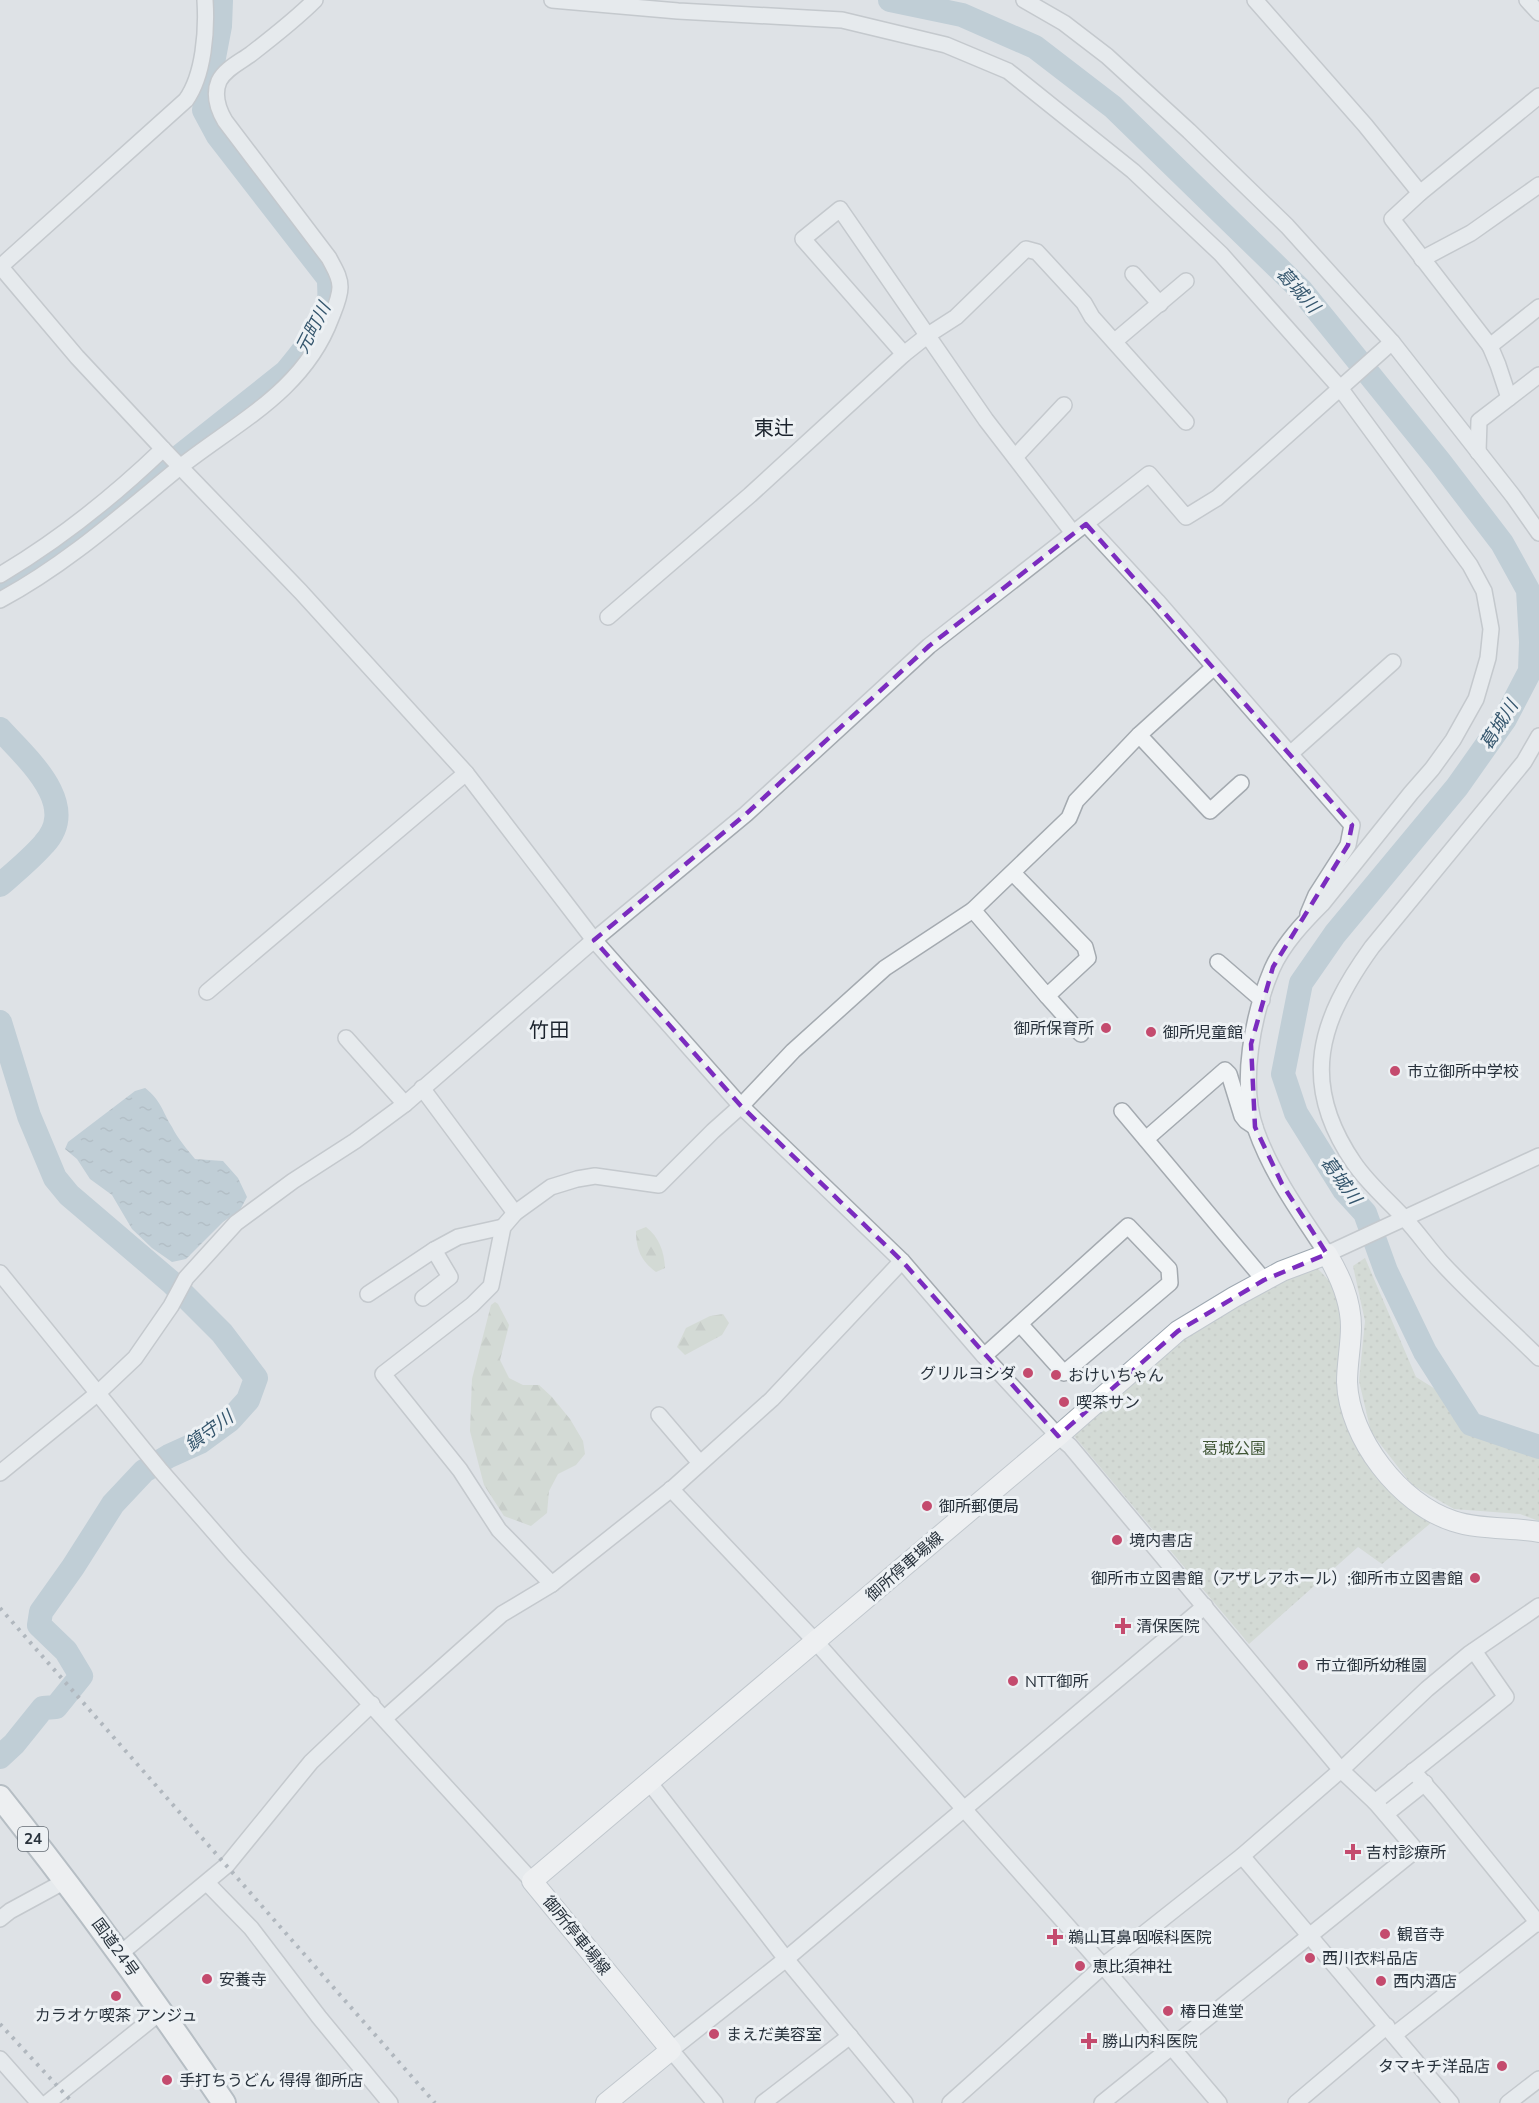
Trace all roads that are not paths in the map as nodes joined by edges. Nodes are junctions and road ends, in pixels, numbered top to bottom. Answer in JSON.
{"nodes":[{"id":1,"x":205,"y":0,"type":"edge"},
{"id":2,"x":315,"y":0,"type":"edge"},
{"id":3,"x":552,"y":0,"type":"edge"},
{"id":4,"x":1024,"y":0,"type":"edge"},
{"id":5,"x":1255,"y":0,"type":"edge"},
{"id":6,"x":1527,"y":0,"type":"edge"},
{"id":7,"x":1539,"y":13,"type":"edge"},
{"id":8,"x":200,"y":71,"type":"junction"},
{"id":9,"x":223,"y":72,"type":"junction"},
{"id":10,"x":1539,"y":96,"type":"edge"},
{"id":11,"x":1539,"y":185,"type":"edge"},
{"id":12,"x":1420,"y":193,"type":"junction"},
{"id":13,"x":1422,"y":259,"type":"junction"},
{"id":14,"x":0,"y":267,"type":"edge"},
{"id":15,"x":1134,"y":274,"type":"dead end"},
{"id":16,"x":1186,"y":281,"type":"dead end"},
{"id":17,"x":1160,"y":304,"type":"junction"},
{"id":18,"x":1539,"y":307,"type":"edge"},
{"id":19,"x":928,"y":335,"type":"junction"},
{"id":20,"x":1115,"y":341,"type":"junction"},
{"id":21,"x":1389,"y":344,"type":"junction"},
{"id":22,"x":1490,"y":346,"type":"junction"},
{"id":23,"x":903,"y":354,"type":"junction"},
{"id":24,"x":1539,"y":375,"type":"edge"},
{"id":25,"x":1342,"y":386,"type":"junction"},
{"id":26,"x":1509,"y":398,"type":"junction"},
{"id":27,"x":1064,"y":405,"type":"dead end"},
{"id":28,"x":1445,"y":409,"type":"junction"},
{"id":29,"x":1479,"y":421,"type":"junction"},
{"id":30,"x":1186,"y":422,"type":"dead end"},
{"id":31,"x":163,"y":449,"type":"junction"},
{"id":32,"x":1478,"y":452,"type":"junction"},
{"id":33,"x":1015,"y":457,"type":"junction"},
{"id":34,"x":180,"y":467,"type":"junction"},
{"id":35,"x":1080,"y":528,"type":"junction"},
{"id":36,"x":1539,"y":533,"type":"edge"},
{"id":37,"x":0,"y":575,"type":"edge"},
{"id":38,"x":0,"y":600,"type":"edge"},
{"id":39,"x":608,"y":617,"type":"dead end"},
{"id":40,"x":1393,"y":662,"type":"dead end"},
{"id":41,"x":1214,"y":666,"type":"junction"},
{"id":42,"x":1139,"y":735,"type":"junction"},
{"id":43,"x":1539,"y":736,"type":"edge"},
{"id":44,"x":1290,"y":754,"type":"junction"},
{"id":45,"x":466,"y":773,"type":"junction"},
{"id":46,"x":1241,"y":783,"type":"dead end"},
{"id":47,"x":1013,"y":873,"type":"junction"},
{"id":48,"x":974,"y":910,"type":"junction"},
{"id":49,"x":1306,"y":920,"type":"junction"},
{"id":50,"x":594,"y":940,"type":"junction"},
{"id":51,"x":1218,"y":962,"type":"dead end"},
{"id":52,"x":207,"y":992,"type":"dead end"},
{"id":53,"x":1047,"y":996,"type":"junction"},
{"id":54,"x":1262,"y":1000,"type":"junction"},
{"id":55,"x":1081,"y":1034,"type":"dead end"},
{"id":56,"x":346,"y":1038,"type":"dead end"},
{"id":57,"x":422,"y":1088,"type":"junction"},
{"id":58,"x":405,"y":1104,"type":"junction"},
{"id":59,"x":741,"y":1106,"type":"junction"},
{"id":60,"x":1122,"y":1111,"type":"dead end"},
{"id":61,"x":1255,"y":1127,"type":"junction"},
{"id":62,"x":1146,"y":1139,"type":"junction"},
{"id":63,"x":1539,"y":1156,"type":"edge"},
{"id":64,"x":515,"y":1213,"type":"junction"},
{"id":65,"x":1399,"y":1222,"type":"junction"},
{"id":66,"x":503,"y":1227,"type":"junction"},
{"id":67,"x":434,"y":1250,"type":"junction"},
{"id":68,"x":1335,"y":1250,"type":"junction"},
{"id":69,"x":902,"y":1260,"type":"junction"},
{"id":70,"x":0,"y":1273,"type":"edge"},
{"id":71,"x":1264,"y":1281,"type":"junction"},
{"id":72,"x":368,"y":1294,"type":"dead end"},
{"id":73,"x":423,"y":1298,"type":"dead end"},
{"id":74,"x":1020,"y":1324,"type":"junction"},
{"id":75,"x":984,"y":1356,"type":"junction"},
{"id":76,"x":1539,"y":1358,"type":"edge"},
{"id":77,"x":98,"y":1393,"type":"junction"},
{"id":78,"x":659,"y":1415,"type":"dead end"},
{"id":79,"x":1058,"y":1436,"type":"junction"},
{"id":80,"x":700,"y":1463,"type":"junction"},
{"id":81,"x":0,"y":1473,"type":"edge"},
{"id":82,"x":670,"y":1489,"type":"junction"},
{"id":83,"x":1539,"y":1532,"type":"edge"},
{"id":84,"x":552,"y":1584,"type":"junction"},
{"id":85,"x":1205,"y":1606,"type":"junction"},
{"id":86,"x":1539,"y":1606,"type":"edge"},
{"id":87,"x":816,"y":1642,"type":"junction"},
{"id":88,"x":1474,"y":1651,"type":"junction"},
{"id":89,"x":372,"y":1704,"type":"junction"},
{"id":90,"x":385,"y":1718,"type":"junction"},
{"id":91,"x":1341,"y":1770,"type":"junction"},
{"id":92,"x":1413,"y":1771,"type":"junction"},
{"id":93,"x":649,"y":1782,"type":"junction"},
{"id":94,"x":1425,"y":1783,"type":"junction"},
{"id":95,"x":0,"y":1797,"type":"edge"},
{"id":96,"x":1375,"y":1802,"type":"junction"},
{"id":97,"x":962,"y":1808,"type":"junction"},
{"id":98,"x":1386,"y":1814,"type":"junction"},
{"id":99,"x":1242,"y":1856,"type":"junction"},
{"id":100,"x":67,"y":1880,"type":"junction"},
{"id":101,"x":532,"y":1881,"type":"junction"},
{"id":102,"x":207,"y":1883,"type":"junction"},
{"id":103,"x":0,"y":1919,"type":"edge"},
{"id":104,"x":1539,"y":1923,"type":"edge"},
{"id":105,"x":1310,"y":1936,"type":"junction"},
{"id":106,"x":121,"y":1953,"type":"junction"},
{"id":107,"x":786,"y":1959,"type":"junction"},
{"id":108,"x":1103,"y":1966,"type":"junction"},
{"id":109,"x":162,"y":2011,"type":"junction"},
{"id":110,"x":1390,"y":2031,"type":"junction"},
{"id":111,"x":850,"y":2036,"type":"junction"},
{"id":112,"x":1170,"y":2047,"type":"junction"},
{"id":113,"x":670,"y":2050,"type":"junction"},
{"id":114,"x":0,"y":2059,"type":"edge"},
{"id":115,"x":1539,"y":2079,"type":"edge"},
{"id":116,"x":39,"y":2103,"type":"edge"},
{"id":117,"x":47,"y":2103,"type":"edge"},
{"id":118,"x":224,"y":2103,"type":"edge"},
{"id":119,"x":390,"y":2103,"type":"edge"},
{"id":120,"x":606,"y":2103,"type":"edge"},
{"id":121,"x":715,"y":2103,"type":"edge"},
{"id":122,"x":763,"y":2103,"type":"edge"},
{"id":123,"x":905,"y":2103,"type":"edge"},
{"id":124,"x":950,"y":2103,"type":"edge"},
{"id":125,"x":1102,"y":2103,"type":"edge"},
{"id":126,"x":1219,"y":2103,"type":"edge"},
{"id":127,"x":1296,"y":2103,"type":"edge"},
{"id":128,"x":1451,"y":2103,"type":"edge"},
{"id":129,"x":1508,"y":2103,"type":"edge"}],
"edges":[{"from":1,"to":8,"type":"street"},
{"from":2,"to":9,"type":"street"},
{"from":3,"to":25,"type":"street"},
{"from":4,"to":21,"type":"street"},
{"from":5,"to":12,"type":"street"},
{"from":6,"to":7,"type":"street"},
{"from":8,"to":9,"type":"street"},
{"from":8,"to":14,"type":"street"},
{"from":9,"to":34,"type":"street"},
{"from":10,"to":12,"type":"street"},
{"from":11,"to":13,"type":"street"},
{"from":12,"to":13,"type":"street"},
{"from":13,"to":22,"type":"street"},
{"from":14,"to":31,"type":"street"},
{"from":15,"to":17,"type":"street"},
{"from":16,"to":17,"type":"street"},
{"from":17,"to":20,"type":"street"},
{"from":18,"to":22,"type":"street"},
{"from":19,"to":20,"type":"street"},
{"from":19,"to":23,"type":"street"},
{"from":19,"to":23,"type":"street"},
{"from":19,"to":33,"type":"street"},
{"from":20,"to":30,"type":"street"},
{"from":21,"to":25,"type":"street"},
{"from":21,"to":28,"type":"street"},
{"from":22,"to":26,"type":"street"},
{"from":23,"to":39,"type":"street"},
{"from":24,"to":26,"type":"street"},
{"from":25,"to":35,"type":"street"},
{"from":25,"to":49,"type":"street"},
{"from":26,"to":29,"type":"street"},
{"from":27,"to":33,"type":"street"},
{"from":28,"to":29,"type":"street"},
{"from":28,"to":32,"type":"street"},
{"from":29,"to":32,"type":"street"},
{"from":31,"to":34,"type":"street"},
{"from":31,"to":37,"type":"street"},
{"from":32,"to":36,"type":"street"},
{"from":33,"to":35,"type":"street"},
{"from":34,"to":38,"type":"street"},
{"from":34,"to":45,"type":"street"},
{"from":35,"to":41,"type":"street"},
{"from":35,"to":50,"type":"street"},
{"from":40,"to":44,"type":"street"},
{"from":41,"to":42,"type":"street"},
{"from":41,"to":44,"type":"street"},
{"from":42,"to":46,"type":"street"},
{"from":42,"to":47,"type":"street"},
{"from":43,"to":65,"type":"street"},
{"from":44,"to":49,"type":"street"},
{"from":45,"to":50,"type":"street"},
{"from":45,"to":52,"type":"street"},
{"from":47,"to":48,"type":"street"},
{"from":47,"to":53,"type":"street"},
{"from":48,"to":53,"type":"street"},
{"from":48,"to":59,"type":"street"},
{"from":49,"to":54,"type":"street"},
{"from":50,"to":57,"type":"street"},
{"from":50,"to":59,"type":"street"},
{"from":51,"to":54,"type":"street"},
{"from":53,"to":55,"type":"street"},
{"from":54,"to":61,"type":"street"},
{"from":56,"to":58,"type":"street"},
{"from":57,"to":58,"type":"street"},
{"from":57,"to":64,"type":"street"},
{"from":58,"to":77,"type":"street"},
{"from":59,"to":64,"type":"street"},
{"from":59,"to":69,"type":"street"},
{"from":60,"to":62,"type":"street"},
{"from":61,"to":62,"type":"street"},
{"from":61,"to":68,"type":"street"},
{"from":62,"to":71,"type":"street"},
{"from":63,"to":65,"type":"street"},
{"from":64,"to":66,"type":"street"},
{"from":65,"to":68,"type":"street"},
{"from":65,"to":76,"type":"street"},
{"from":66,"to":67,"type":"street"},
{"from":66,"to":84,"type":"street"},
{"from":67,"to":72,"type":"street"},
{"from":67,"to":73,"type":"street"},
{"from":68,"to":71,"type":"main road","name":"御所停車場線"},
{"from":68,"to":83,"type":"main road"},
{"from":69,"to":75,"type":"street"},
{"from":69,"to":80,"type":"street"},
{"from":70,"to":77,"type":"street"},
{"from":71,"to":79,"type":"main road","name":"御所停車場線"},
{"from":74,"to":74,"type":"street"},
{"from":74,"to":75,"type":"street"},
{"from":75,"to":79,"type":"street"},
{"from":77,"to":81,"type":"street"},
{"from":77,"to":89,"type":"street"},
{"from":78,"to":80,"type":"street"},
{"from":79,"to":85,"type":"street"},
{"from":79,"to":87,"type":"main road","name":"御所停車場線"},
{"from":80,"to":82,"type":"street"},
{"from":82,"to":84,"type":"street"},
{"from":82,"to":87,"type":"street"},
{"from":84,"to":90,"type":"street"},
{"from":85,"to":91,"type":"street"},
{"from":85,"to":97,"type":"street"},
{"from":86,"to":88,"type":"street"},
{"from":87,"to":93,"type":"main road","name":"御所停車場線"},
{"from":87,"to":97,"type":"street"},
{"from":88,"to":91,"type":"street"},
{"from":88,"to":92,"type":"street"},
{"from":89,"to":90,"type":"street"},
{"from":89,"to":102,"type":"street"},
{"from":90,"to":101,"type":"street"},
{"from":91,"to":96,"type":"street"},
{"from":91,"to":99,"type":"street"},
{"from":92,"to":94,"type":"street"},
{"from":92,"to":96,"type":"street"},
{"from":93,"to":101,"type":"main road","name":"御所停車場線"},
{"from":93,"to":107,"type":"street"},
{"from":94,"to":98,"type":"street"},
{"from":94,"to":104,"type":"street"},
{"from":95,"to":100,"type":"highway","name":"国道24号","number":"24"},
{"from":96,"to":98,"type":"street"},
{"from":97,"to":107,"type":"street"},
{"from":97,"to":108,"type":"street"},
{"from":98,"to":105,"type":"street"},
{"from":99,"to":105,"type":"street"},
{"from":99,"to":108,"type":"street"},
{"from":100,"to":103,"type":"street"},
{"from":100,"to":106,"type":"highway","name":"国道24号","number":"24"},
{"from":101,"to":113,"type":"main road","name":"御所停車場線"},
{"from":102,"to":106,"type":"street"},
{"from":102,"to":119,"type":"street"},
{"from":104,"to":110,"type":"street"},
{"from":105,"to":110,"type":"street"},
{"from":105,"to":112,"type":"street"},
{"from":106,"to":109,"type":"highway","name":"国道24号","number":"24"},
{"from":107,"to":111,"type":"street"},
{"from":107,"to":113,"type":"street"},
{"from":108,"to":112,"type":"street"},
{"from":108,"to":124,"type":"street"},
{"from":109,"to":117,"type":"street"},
{"from":109,"to":118,"type":"highway","name":"国道24号","number":"24"},
{"from":110,"to":127,"type":"street"},
{"from":110,"to":128,"type":"street"},
{"from":111,"to":122,"type":"street"},
{"from":111,"to":123,"type":"street"},
{"from":112,"to":125,"type":"street"},
{"from":112,"to":126,"type":"street"},
{"from":113,"to":120,"type":"main road"},
{"from":113,"to":121,"type":"street"},
{"from":114,"to":116,"type":"street"},
{"from":115,"to":129,"type":"street"}]}
